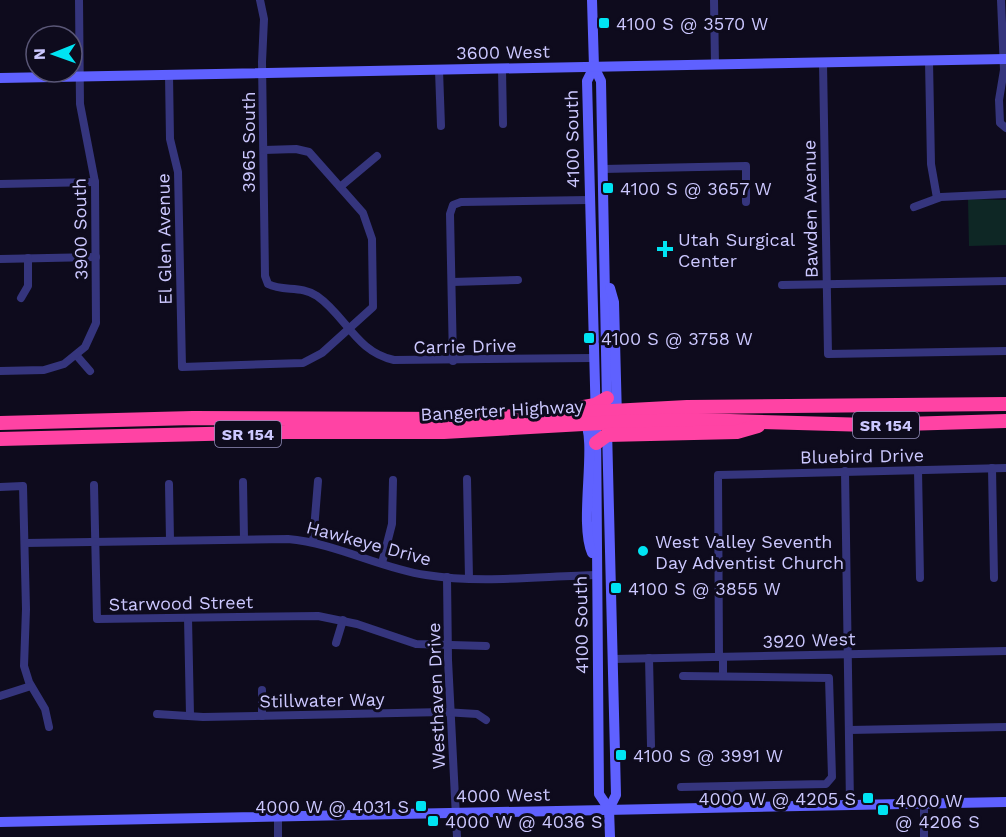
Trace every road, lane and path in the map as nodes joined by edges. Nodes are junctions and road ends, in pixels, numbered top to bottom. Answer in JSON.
{"nodes":[{"id":1,"x":79,"y":0,"type":"edge"},
{"id":2,"x":260,"y":0,"type":"edge"},
{"id":3,"x":592,"y":0,"type":"edge"},
{"id":4,"x":714,"y":0,"type":"edge"},
{"id":5,"x":1001,"y":0,"type":"edge"},
{"id":6,"x":79,"y":24,"type":"edge"},
{"id":7,"x":1004,"y":59,"type":"edge"},
{"id":8,"x":929,"y":61,"type":"junction"},
{"id":9,"x":823,"y":63,"type":"junction"},
{"id":10,"x":715,"y":65,"type":"junction"},
{"id":11,"x":594,"y":68,"type":"junction"},
{"id":12,"x":502,"y":69,"type":"junction"},
{"id":13,"x":440,"y":70,"type":"junction"},
{"id":14,"x":262,"y":73,"type":"junction"},
{"id":15,"x":169,"y":75,"type":"junction"},
{"id":16,"x":84,"y":77,"type":"edge"},
{"id":17,"x":0,"y":78,"type":"edge"},
{"id":18,"x":24,"y":78,"type":"edge"},
{"id":19,"x":80,"y":84,"type":"edge"},
{"id":20,"x":503,"y":124,"type":"dead end"},
{"id":21,"x":441,"y":126,"type":"dead end"},
{"id":22,"x":1005,"y":127,"type":"edge"},
{"id":23,"x":264,"y":150,"type":"junction"},
{"id":24,"x":588,"y":150,"type":"junction"},
{"id":25,"x":377,"y":156,"type":"dead end"},
{"id":26,"x":603,"y":169,"type":"junction"},
{"id":27,"x":95,"y":182,"type":"junction"},
{"id":28,"x":0,"y":184,"type":"edge"},
{"id":29,"x":340,"y":187,"type":"junction"},
{"id":30,"x":1006,"y":194,"type":"edge"},
{"id":31,"x":937,"y":198,"type":"junction"},
{"id":32,"x":590,"y":200,"type":"junction"},
{"id":33,"x":746,"y":202,"type":"dead end"},
{"id":34,"x":914,"y":207,"type":"dead end"},
{"id":35,"x":96,"y":257,"type":"junction"},
{"id":36,"x":28,"y":258,"type":"junction"},
{"id":37,"x":0,"y":259,"type":"edge"},
{"id":38,"x":606,"y":278,"type":"junction"},
{"id":39,"x":518,"y":280,"type":"dead end"},
{"id":40,"x":1006,"y":280,"type":"edge"},
{"id":41,"x":452,"y":282,"type":"junction"},
{"id":42,"x":268,"y":284,"type":"joint"},
{"id":43,"x":827,"y":284,"type":"junction"},
{"id":44,"x":782,"y":285,"type":"dead end"},
{"id":45,"x":21,"y":298,"type":"dead end"},
{"id":46,"x":349,"y":330,"type":"junction"},
{"id":47,"x":1006,"y":351,"type":"edge"},
{"id":48,"x":77,"y":356,"type":"junction"},
{"id":49,"x":593,"y":358,"type":"junction"},
{"id":50,"x":453,"y":361,"type":"junction"},
{"id":51,"x":0,"y":371,"type":"edge"},
{"id":52,"x":90,"y":371,"type":"dead end"},
{"id":53,"x":1006,"y":404,"type":"edge"},
{"id":54,"x":919,"y":405,"type":"junction"},
{"id":55,"x":428,"y":419,"type":"junction"},
{"id":56,"x":603,"y":419,"type":"junction"},
{"id":57,"x":1006,"y":421,"type":"edge"},
{"id":58,"x":766,"y":422,"type":"junction"},
{"id":59,"x":0,"y":423,"type":"edge"},
{"id":60,"x":287,"y":432,"type":"junction"},
{"id":61,"x":0,"y":440,"type":"edge"},
{"id":62,"x":992,"y":468,"type":"junction"},
{"id":63,"x":1006,"y":468,"type":"edge"},
{"id":64,"x":918,"y":470,"type":"junction"},
{"id":65,"x":845,"y":471,"type":"junction"},
{"id":66,"x":467,"y":479,"type":"dead end"},
{"id":67,"x":393,"y":480,"type":"dead end"},
{"id":68,"x":318,"y":481,"type":"dead end"},
{"id":69,"x":243,"y":482,"type":"dead end"},
{"id":70,"x":169,"y":484,"type":"dead end"},
{"id":71,"x":94,"y":485,"type":"dead end"},
{"id":72,"x":0,"y":487,"type":"edge"},
{"id":73,"x":244,"y":539,"type":"junction"},
{"id":74,"x":170,"y":540,"type":"junction"},
{"id":75,"x":95,"y":542,"type":"junction"},
{"id":76,"x":313,"y":542,"type":"junction"},
{"id":77,"x":25,"y":543,"type":"junction"},
{"id":78,"x":597,"y":562,"type":"junction"},
{"id":79,"x":382,"y":564,"type":"junction"},
{"id":80,"x":597,"y":575,"type":"junction"},
{"id":81,"x":447,"y":578,"type":"junction"},
{"id":82,"x":469,"y":578,"type":"junction"},
{"id":83,"x":920,"y":578,"type":"dead end"},
{"id":84,"x":994,"y":578,"type":"dead end"},
{"id":85,"x":188,"y":618,"type":"junction"},
{"id":86,"x":343,"y":620,"type":"junction"},
{"id":87,"x":336,"y":643,"type":"dead end"},
{"id":88,"x":448,"y":646,"type":"junction"},
{"id":89,"x":486,"y":646,"type":"dead end"},
{"id":90,"x":1006,"y":651,"type":"edge"},
{"id":91,"x":848,"y":654,"type":"junction"},
{"id":92,"x":721,"y":657,"type":"junction"},
{"id":93,"x":613,"y":658,"type":"junction"},
{"id":94,"x":649,"y":658,"type":"junction"},
{"id":95,"x":683,"y":676,"type":"dead end"},
{"id":96,"x":723,"y":676,"type":"junction"},
{"id":97,"x":31,"y":686,"type":"junction"},
{"id":98,"x":262,"y":690,"type":"dead end"},
{"id":99,"x":0,"y":696,"type":"edge"},
{"id":100,"x":452,"y":713,"type":"junction"},
{"id":101,"x":157,"y":714,"type":"dead end"},
{"id":102,"x":190,"y":715,"type":"junction"},
{"id":103,"x":262,"y":716,"type":"junction"},
{"id":104,"x":486,"y":720,"type":"dead end"},
{"id":105,"x":614,"y":725,"type":"junction"},
{"id":106,"x":49,"y":727,"type":"dead end"},
{"id":107,"x":1006,"y":727,"type":"edge"},
{"id":108,"x":849,"y":730,"type":"junction"},
{"id":109,"x":651,"y":746,"type":"dead end"},
{"id":110,"x":731,"y":786,"type":"junction"},
{"id":111,"x":681,"y":787,"type":"dead end"},
{"id":112,"x":1006,"y":802,"type":"edge"},
{"id":113,"x":924,"y":804,"type":"junction"},
{"id":114,"x":850,"y":805,"type":"junction"},
{"id":115,"x":732,"y":807,"type":"junction"},
{"id":116,"x":609,"y":809,"type":"junction"},
{"id":117,"x":456,"y":813,"type":"junction"},
{"id":118,"x":278,"y":816,"type":"junction"},
{"id":119,"x":0,"y":822,"type":"edge"},
{"id":120,"x":278,"y":837,"type":"edge"},
{"id":121,"x":457,"y":837,"type":"edge"},
{"id":122,"x":610,"y":837,"type":"edge"},
{"id":123,"x":924,"y":837,"type":"edge"}],
"edges":[{"from":1,"to":6,"type":"street","name":"3900 South"},
{"from":2,"to":14,"type":"street","name":"3965 South"},
{"from":3,"to":11,"type":"main road"},
{"from":4,"to":10,"type":"street"},
{"from":5,"to":7,"type":"street"},
{"from":7,"to":8,"type":"main road","name":"3600 West"},
{"from":7,"to":22,"type":"street"},
{"from":8,"to":9,"type":"main road","name":"3600 West"},
{"from":8,"to":31,"type":"street"},
{"from":9,"to":10,"type":"main road","name":"3600 West"},
{"from":9,"to":43,"type":"street","name":"Bawden Avenue"},
{"from":10,"to":11,"type":"main road","name":"3600 West"},
{"from":11,"to":12,"type":"main road","name":"3600 West"},
{"from":11,"to":24,"type":"main road","name":"4100 South"},
{"from":11,"to":26,"type":"main road","name":"4100 South"},
{"from":12,"to":13,"type":"main road","name":"3600 West"},
{"from":12,"to":20,"type":"street"},
{"from":13,"to":14,"type":"main road","name":"3600 West"},
{"from":13,"to":21,"type":"street"},
{"from":14,"to":15,"type":"main road","name":"3600 West"},
{"from":14,"to":23,"type":"street","name":"3965 South"},
{"from":15,"to":16,"type":"main road","name":"3600 West"},
{"from":15,"to":46,"type":"street","name":"El Glen Avenue"},
{"from":17,"to":18,"type":"main road","name":"3600 West"},
{"from":19,"to":27,"type":"street","name":"3900 South"},
{"from":23,"to":29,"type":"street"},
{"from":23,"to":42,"type":"street","name":"3965 South"},
{"from":24,"to":32,"type":"main road","name":"4100 South"},
{"from":24,"to":38,"type":"main road"},
{"from":25,"to":29,"type":"street"},
{"from":26,"to":33,"type":"street"},
{"from":26,"to":38,"type":"main road","name":"4100 South"},
{"from":27,"to":28,"type":"street"},
{"from":27,"to":35,"type":"street","name":"3900 South"},
{"from":29,"to":46,"type":"street"},
{"from":30,"to":31,"type":"street"},
{"from":31,"to":34,"type":"street"},
{"from":32,"to":41,"type":"street"},
{"from":32,"to":49,"type":"main road","name":"4100 South"},
{"from":35,"to":36,"type":"street"},
{"from":35,"to":48,"type":"street","name":"3900 South"},
{"from":36,"to":37,"type":"street"},
{"from":36,"to":45,"type":"street"},
{"from":38,"to":56,"type":"main road","name":"4100 South"},
{"from":38,"to":56,"type":"main road"},
{"from":39,"to":41,"type":"street"},
{"from":40,"to":43,"type":"street"},
{"from":41,"to":50,"type":"street"},
{"from":42,"to":46,"type":"street","name":"Carrie Drive"},
{"from":43,"to":44,"type":"street"},
{"from":43,"to":47,"type":"street","name":"Bawden Avenue"},
{"from":46,"to":50,"type":"street","name":"Carrie Drive"},
{"from":48,"to":51,"type":"street"},
{"from":48,"to":52,"type":"street"},
{"from":49,"to":50,"type":"street","name":"Carrie Drive"},
{"from":49,"to":56,"type":"main road","name":"4100 South"},
{"from":53,"to":54,"type":"highway","name":"Bangerter Highway","number":"SR 154"},
{"from":54,"to":56,"type":"highway","name":"Bangerter Highway","number":"SR 154"},
{"from":54,"to":58,"type":"highway"},
{"from":55,"to":56,"type":"highway","name":"Bangerter Highway","number":"SR 154"},
{"from":55,"to":56,"type":"highway"},
{"from":55,"to":59,"type":"highway","name":"Bangerter Highway","number":"SR 154"},
{"from":55,"to":60,"type":"highway"},
{"from":56,"to":58,"type":"highway","name":"Bangerter Highway","number":"SR 154"},
{"from":56,"to":60,"type":"highway","name":"Bangerter Highway","number":"SR 154"},
{"from":56,"to":78,"type":"main road","name":"4100 South"},
{"from":56,"to":78,"type":"main road"},
{"from":56,"to":93,"type":"main road","name":"4100 South"},
{"from":57,"to":58,"type":"highway","name":"Bangerter Highway","number":"SR 154"},
{"from":60,"to":61,"type":"highway","name":"Bangerter Highway","number":"SR 154"},
{"from":62,"to":63,"type":"street","name":"Bluebird Drive"},
{"from":62,"to":64,"type":"street","name":"Bluebird Drive"},
{"from":62,"to":84,"type":"street"},
{"from":64,"to":65,"type":"street","name":"Bluebird Drive"},
{"from":64,"to":83,"type":"street"},
{"from":65,"to":91,"type":"street"},
{"from":65,"to":92,"type":"street","name":"Bluebird Drive"},
{"from":66,"to":82,"type":"street"},
{"from":67,"to":79,"type":"street"},
{"from":68,"to":76,"type":"street"},
{"from":69,"to":73,"type":"street"},
{"from":70,"to":74,"type":"street"},
{"from":71,"to":75,"type":"street"},
{"from":72,"to":77,"type":"street"},
{"from":73,"to":74,"type":"street","name":"Hawkeye Drive"},
{"from":73,"to":76,"type":"street","name":"Hawkeye Drive"},
{"from":74,"to":75,"type":"street","name":"Hawkeye Drive"},
{"from":75,"to":77,"type":"street","name":"Hawkeye Drive"},
{"from":75,"to":85,"type":"street","name":"Starwood Street"},
{"from":76,"to":79,"type":"street","name":"Hawkeye Drive"},
{"from":77,"to":97,"type":"street"},
{"from":78,"to":80,"type":"main road","name":"4100 South"},
{"from":78,"to":105,"type":"main road"},
{"from":79,"to":81,"type":"street","name":"Hawkeye Drive"},
{"from":80,"to":82,"type":"street","name":"Hawkeye Drive"},
{"from":80,"to":116,"type":"main road","name":"4100 South"},
{"from":81,"to":82,"type":"street","name":"Hawkeye Drive"},
{"from":81,"to":88,"type":"street","name":"Westhaven Drive"},
{"from":85,"to":86,"type":"street","name":"Starwood Street"},
{"from":85,"to":102,"type":"street"},
{"from":86,"to":87,"type":"street"},
{"from":86,"to":88,"type":"street","name":"Starwood Street"},
{"from":88,"to":89,"type":"street","name":"Starwood Street"},
{"from":88,"to":100,"type":"street","name":"Westhaven Drive"},
{"from":90,"to":91,"type":"street","name":"3920 West"},
{"from":91,"to":92,"type":"street","name":"3920 West"},
{"from":91,"to":108,"type":"street"},
{"from":92,"to":94,"type":"street","name":"3920 West"},
{"from":92,"to":96,"type":"street"},
{"from":93,"to":94,"type":"street","name":"3920 West"},
{"from":93,"to":105,"type":"main road","name":"4100 South"},
{"from":94,"to":109,"type":"street"},
{"from":95,"to":96,"type":"street"},
{"from":96,"to":110,"type":"street"},
{"from":97,"to":99,"type":"street"},
{"from":97,"to":106,"type":"street"},
{"from":98,"to":103,"type":"street"},
{"from":100,"to":103,"type":"street","name":"Stillwater Way"},
{"from":100,"to":104,"type":"street","name":"Stillwater Way"},
{"from":100,"to":117,"type":"street","name":"Westhaven Drive"},
{"from":101,"to":102,"type":"street","name":"Stillwater Way"},
{"from":102,"to":103,"type":"street","name":"Stillwater Way"},
{"from":105,"to":116,"type":"main road","name":"4100 South"},
{"from":107,"to":108,"type":"street"},
{"from":108,"to":114,"type":"street"},
{"from":110,"to":111,"type":"street"},
{"from":110,"to":115,"type":"street"},
{"from":112,"to":113,"type":"main road","name":"4000 West"},
{"from":113,"to":114,"type":"main road","name":"4000 West"},
{"from":113,"to":123,"type":"street"},
{"from":114,"to":115,"type":"main road","name":"4000 West"},
{"from":115,"to":116,"type":"main road","name":"4000 West"},
{"from":116,"to":117,"type":"main road","name":"4000 West"},
{"from":116,"to":122,"type":"main road","name":"4100 South"},
{"from":117,"to":118,"type":"main road","name":"4000 West"},
{"from":117,"to":121,"type":"street","name":"Westhaven Drive"},
{"from":118,"to":119,"type":"main road","name":"4000 West"},
{"from":118,"to":120,"type":"street"}]}
